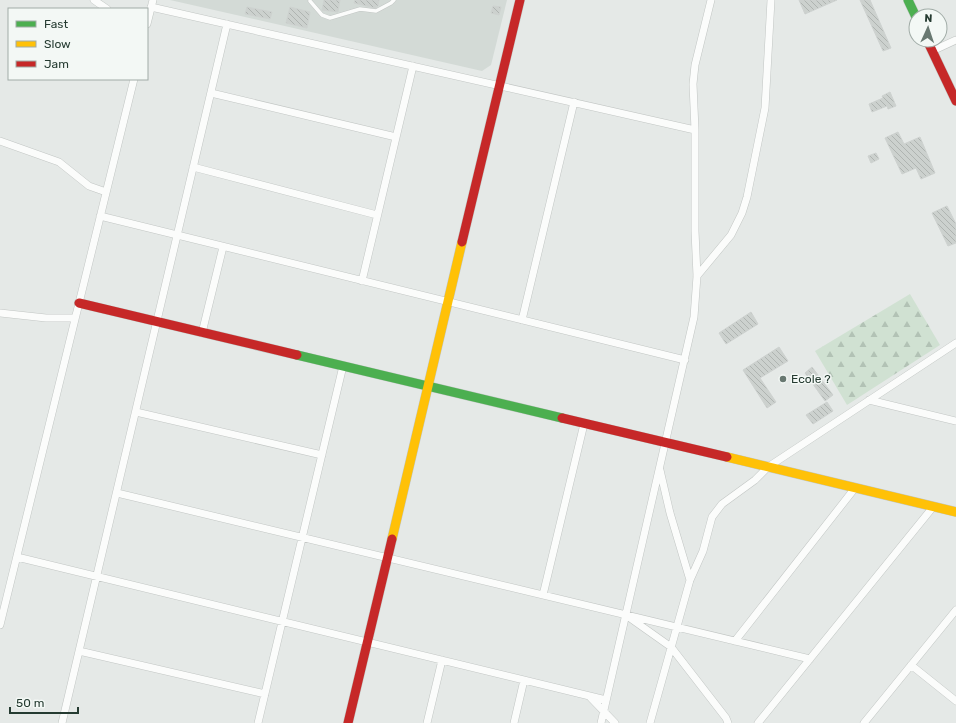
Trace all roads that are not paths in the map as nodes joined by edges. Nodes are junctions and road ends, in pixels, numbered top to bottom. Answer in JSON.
{"nodes":[{"id":1,"x":94,"y":0,"type":"edge"},
{"id":2,"x":394,"y":0,"type":"edge"},
{"id":3,"x":520,"y":0,"type":"edge"},
{"id":4,"x":711,"y":0,"type":"edge"},
{"id":5,"x":771,"y":0,"type":"edge"},
{"id":6,"x":310,"y":1,"type":"edge"},
{"id":7,"x":152,"y":3,"type":"edge"},
{"id":8,"x":106,"y":8,"type":"edge"},
{"id":9,"x":148,"y":20,"type":"edge"},
{"id":10,"x":227,"y":24,"type":"junction"},
{"id":11,"x":956,"y":40,"type":"edge"},
{"id":12,"x":931,"y":48,"type":"edge"},
{"id":13,"x":932,"y":51,"type":"junction"},
{"id":14,"x":413,"y":66,"type":"junction"},
{"id":15,"x":134,"y":80,"type":"edge"},
{"id":16,"x":499,"y":86,"type":"junction"},
{"id":17,"x":211,"y":93,"type":"junction"},
{"id":18,"x":956,"y":101,"type":"edge"},
{"id":19,"x":574,"y":102,"type":"junction"},
{"id":20,"x":695,"y":130,"type":"junction"},
{"id":21,"x":396,"y":137,"type":"junction"},
{"id":22,"x":0,"y":141,"type":"edge"},
{"id":23,"x":193,"y":167,"type":"junction"},
{"id":24,"x":106,"y":192,"type":"junction"},
{"id":25,"x":377,"y":215,"type":"junction"},
{"id":26,"x":100,"y":216,"type":"junction"},
{"id":27,"x":177,"y":236,"type":"junction"},
{"id":28,"x":223,"y":247,"type":"junction"},
{"id":29,"x":698,"y":276,"type":"junction"},
{"id":30,"x":362,"y":281,"type":"junction"},
{"id":31,"x":448,"y":302,"type":"junction"},
{"id":32,"x":79,"y":303,"type":"junction"},
{"id":33,"x":0,"y":313,"type":"edge"},
{"id":34,"x":75,"y":318,"type":"junction"},
{"id":35,"x":522,"y":320,"type":"junction"},
{"id":36,"x":157,"y":322,"type":"junction"},
{"id":37,"x":202,"y":333,"type":"junction"},
{"id":38,"x":956,"y":343,"type":"edge"},
{"id":39,"x":685,"y":360,"type":"junction"},
{"id":40,"x":343,"y":366,"type":"junction"},
{"id":41,"x":428,"y":386,"type":"junction"},
{"id":42,"x":869,"y":400,"type":"junction"},
{"id":43,"x":136,"y":412,"type":"junction"},
{"id":44,"x":956,"y":421,"type":"edge"},
{"id":45,"x":584,"y":424,"type":"junction"},
{"id":46,"x":666,"y":443,"type":"junction"},
{"id":47,"x":322,"y":455,"type":"junction"},
{"id":48,"x":768,"y":467,"type":"junction"},
{"id":49,"x":660,"y":468,"type":"junction"},
{"id":50,"x":855,"y":488,"type":"junction"},
{"id":51,"x":117,"y":493,"type":"junction"},
{"id":52,"x":933,"y":507,"type":"junction"},
{"id":53,"x":956,"y":512,"type":"edge"},
{"id":54,"x":302,"y":537,"type":"junction"},
{"id":55,"x":17,"y":557,"type":"junction"},
{"id":56,"x":387,"y":557,"type":"junction"},
{"id":57,"x":97,"y":576,"type":"junction"},
{"id":58,"x":690,"y":580,"type":"junction"},
{"id":59,"x":543,"y":595,"type":"junction"},
{"id":60,"x":956,"y":610,"type":"edge"},
{"id":61,"x":626,"y":615,"type":"junction"},
{"id":62,"x":282,"y":621,"type":"junction"},
{"id":63,"x":0,"y":624,"type":"edge"},
{"id":64,"x":677,"y":627,"type":"junction"},
{"id":65,"x":735,"y":641,"type":"junction"},
{"id":66,"x":367,"y":642,"type":"junction"},
{"id":67,"x":672,"y":647,"type":"junction"},
{"id":68,"x":80,"y":651,"type":"junction"},
{"id":69,"x":810,"y":659,"type":"junction"},
{"id":70,"x":442,"y":660,"type":"junction"},
{"id":71,"x":911,"y":665,"type":"junction"},
{"id":72,"x":524,"y":680,"type":"junction"},
{"id":73,"x":265,"y":694,"type":"junction"},
{"id":74,"x":589,"y":696,"type":"junction"},
{"id":75,"x":606,"y":700,"type":"junction"},
{"id":76,"x":956,"y":701,"type":"edge"},
{"id":77,"x":604,"y":710,"type":"junction"},
{"id":78,"x":62,"y":723,"type":"edge"},
{"id":79,"x":258,"y":723,"type":"edge"},
{"id":80,"x":348,"y":723,"type":"edge"},
{"id":81,"x":427,"y":723,"type":"edge"},
{"id":82,"x":514,"y":723,"type":"edge"},
{"id":83,"x":601,"y":723,"type":"edge"},
{"id":84,"x":615,"y":723,"type":"edge"},
{"id":85,"x":650,"y":723,"type":"edge"},
{"id":86,"x":728,"y":723,"type":"edge"},
{"id":87,"x":758,"y":723,"type":"edge"},
{"id":88,"x":864,"y":723,"type":"edge"}],
"edges":[{"from":1,"to":8,"type":"street"},
{"from":2,"to":6,"type":"lane"},
{"from":3,"to":16,"type":"main road"},
{"from":4,"to":20,"type":"street"},
{"from":5,"to":29,"type":"street"},
{"from":7,"to":9,"type":"street"},
{"from":7,"to":10,"type":"street"},
{"from":10,"to":14,"type":"street"},
{"from":10,"to":17,"type":"street"},
{"from":11,"to":13,"type":"street"},
{"from":12,"to":13,"type":"main road"},
{"from":13,"to":18,"type":"main road"},
{"from":14,"to":16,"type":"street"},
{"from":14,"to":21,"type":"street"},
{"from":15,"to":24,"type":"street"},
{"from":16,"to":19,"type":"street"},
{"from":16,"to":31,"type":"main road"},
{"from":17,"to":21,"type":"street"},
{"from":17,"to":23,"type":"street"},
{"from":19,"to":20,"type":"street"},
{"from":19,"to":35,"type":"street"},
{"from":20,"to":29,"type":"street"},
{"from":21,"to":25,"type":"street"},
{"from":22,"to":24,"type":"street"},
{"from":23,"to":25,"type":"street"},
{"from":23,"to":27,"type":"street"},
{"from":24,"to":26,"type":"street"},
{"from":25,"to":30,"type":"street"},
{"from":26,"to":27,"type":"street"},
{"from":26,"to":32,"type":"street"},
{"from":27,"to":28,"type":"street"},
{"from":27,"to":36,"type":"street"},
{"from":28,"to":30,"type":"street"},
{"from":28,"to":37,"type":"street"},
{"from":29,"to":39,"type":"street"},
{"from":30,"to":31,"type":"street"},
{"from":31,"to":35,"type":"street"},
{"from":31,"to":41,"type":"main road"},
{"from":32,"to":34,"type":"street"},
{"from":32,"to":36,"type":"main road"},
{"from":33,"to":34,"type":"street"},
{"from":34,"to":55,"type":"street"},
{"from":35,"to":39,"type":"street"},
{"from":36,"to":37,"type":"main road"},
{"from":36,"to":43,"type":"street"},
{"from":37,"to":40,"type":"main road"},
{"from":38,"to":42,"type":"street"},
{"from":39,"to":46,"type":"street"},
{"from":40,"to":41,"type":"main road"},
{"from":40,"to":47,"type":"street"},
{"from":41,"to":45,"type":"main road"},
{"from":41,"to":56,"type":"main road"},
{"from":42,"to":44,"type":"street"},
{"from":42,"to":48,"type":"street"},
{"from":43,"to":47,"type":"street"},
{"from":43,"to":51,"type":"street"},
{"from":45,"to":46,"type":"main road"},
{"from":45,"to":59,"type":"street"},
{"from":46,"to":48,"type":"main road"},
{"from":46,"to":49,"type":"street"},
{"from":47,"to":54,"type":"street"},
{"from":48,"to":50,"type":"main road"},
{"from":48,"to":58,"type":"street"},
{"from":49,"to":58,"type":"street"},
{"from":49,"to":61,"type":"street"},
{"from":50,"to":52,"type":"main road"},
{"from":50,"to":65,"type":"street"},
{"from":51,"to":54,"type":"street"},
{"from":51,"to":57,"type":"street"},
{"from":52,"to":53,"type":"main road"},
{"from":52,"to":69,"type":"street"},
{"from":54,"to":56,"type":"street"},
{"from":54,"to":62,"type":"street"},
{"from":55,"to":57,"type":"street"},
{"from":55,"to":63,"type":"street"},
{"from":56,"to":59,"type":"street"},
{"from":56,"to":66,"type":"main road"},
{"from":57,"to":62,"type":"street"},
{"from":57,"to":68,"type":"street"},
{"from":58,"to":64,"type":"street"},
{"from":59,"to":61,"type":"street"},
{"from":60,"to":71,"type":"street"},
{"from":61,"to":64,"type":"street"},
{"from":61,"to":67,"type":"street"},
{"from":61,"to":75,"type":"street"},
{"from":62,"to":66,"type":"street"},
{"from":62,"to":73,"type":"street"},
{"from":64,"to":65,"type":"street"},
{"from":64,"to":67,"type":"street"},
{"from":65,"to":69,"type":"street"},
{"from":66,"to":70,"type":"street"},
{"from":66,"to":80,"type":"main road"},
{"from":67,"to":85,"type":"street"},
{"from":67,"to":86,"type":"street"},
{"from":68,"to":73,"type":"street"},
{"from":68,"to":78,"type":"street"},
{"from":69,"to":87,"type":"street"},
{"from":70,"to":72,"type":"street"},
{"from":70,"to":81,"type":"street"},
{"from":71,"to":76,"type":"street"},
{"from":71,"to":88,"type":"street"},
{"from":72,"to":74,"type":"street"},
{"from":72,"to":82,"type":"street"},
{"from":73,"to":79,"type":"street"},
{"from":74,"to":75,"type":"street"},
{"from":74,"to":77,"type":"street"},
{"from":75,"to":77,"type":"street"},
{"from":77,"to":83,"type":"street"},
{"from":77,"to":84,"type":"street"}]}
